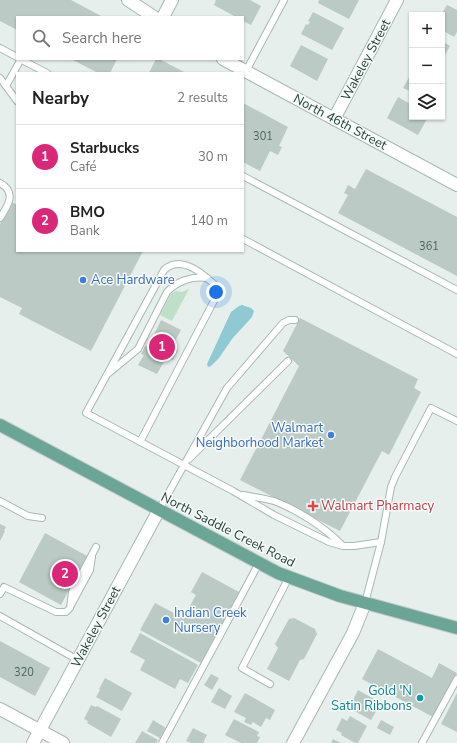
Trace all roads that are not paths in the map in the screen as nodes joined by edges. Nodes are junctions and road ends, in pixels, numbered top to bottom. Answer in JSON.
{"nodes":[{"id":1,"x":128,"y":0,"type":"edge"},
{"id":2,"x":172,"y":0,"type":"edge"},
{"id":3,"x":284,"y":0,"type":"edge"},
{"id":4,"x":397,"y":0,"type":"edge"},
{"id":5,"x":152,"y":16,"type":"edge"},
{"id":6,"x":164,"y":16,"type":"edge"},
{"id":7,"x":0,"y":48,"type":"edge"},
{"id":8,"x":16,"y":56,"type":"edge"},
{"id":9,"x":19,"y":60,"type":"edge"},
{"id":10,"x":22,"y":60,"type":"edge"},
{"id":11,"x":225,"y":60,"type":"edge"},
{"id":12,"x":246,"y":71,"type":"junction"},
{"id":13,"x":45,"y":72,"type":"edge"},
{"id":14,"x":0,"y":78,"type":"edge"},
{"id":15,"x":6,"y":86,"type":"junction"},
{"id":16,"x":16,"y":100,"type":"edge"},
{"id":17,"x":334,"y":119,"type":"junction"},
{"id":18,"x":244,"y":177,"type":"edge"},
{"id":19,"x":0,"y":183,"type":"edge"},
{"id":20,"x":457,"y":185,"type":"edge"},
{"id":21,"x":0,"y":218,"type":"edge"},
{"id":22,"x":244,"y":240,"type":"edge"},
{"id":23,"x":207,"y":278,"type":"junction"},
{"id":24,"x":457,"y":290,"type":"edge"},
{"id":25,"x":295,"y":320,"type":"dead end"},
{"id":26,"x":457,"y":354,"type":"edge"},
{"id":27,"x":288,"y":361,"type":"dead end"},
{"id":28,"x":108,"y":374,"type":"junction"},
{"id":29,"x":457,"y":421,"type":"edge"},
{"id":30,"x":0,"y":425,"type":"edge"},
{"id":31,"x":140,"y":442,"type":"junction"},
{"id":32,"x":184,"y":465,"type":"junction"},
{"id":33,"x":238,"y":493,"type":"junction"},
{"id":34,"x":0,"y":501,"type":"edge"},
{"id":35,"x":159,"y":510,"type":"junction"},
{"id":36,"x":42,"y":518,"type":"dead end"},
{"id":37,"x":381,"y":542,"type":"junction"},
{"id":38,"x":343,"y":546,"type":"junction"},
{"id":39,"x":96,"y":547,"type":"dead end"},
{"id":40,"x":259,"y":563,"type":"junction"},
{"id":41,"x":289,"y":577,"type":"junction"},
{"id":42,"x":0,"y":594,"type":"edge"},
{"id":43,"x":364,"y":603,"type":"junction"},
{"id":44,"x":0,"y":616,"type":"edge"},
{"id":45,"x":457,"y":628,"type":"edge"},
{"id":46,"x":78,"y":660,"type":"junction"},
{"id":47,"x":457,"y":679,"type":"edge"},
{"id":48,"x":270,"y":684,"type":"dead end"},
{"id":49,"x":0,"y":710,"type":"edge"},
{"id":50,"x":40,"y":731,"type":"junction"},
{"id":51,"x":33,"y":743,"type":"edge"},
{"id":52,"x":63,"y":743,"type":"edge"},
{"id":53,"x":162,"y":743,"type":"edge"},
{"id":54,"x":293,"y":743,"type":"edge"},
{"id":55,"x":422,"y":743,"type":"edge"}],
"edges":[{"from":1,"to":5,"type":"street"},
{"from":2,"to":6,"type":"street"},
{"from":3,"to":12,"type":"lane"},
{"from":4,"to":17,"type":"street","name":"Wakeley Street"},
{"from":7,"to":8,"type":"lane"},
{"from":9,"to":15,"type":"lane"},
{"from":10,"to":13,"type":"lane"},
{"from":11,"to":12,"type":"street","name":"North 46th Street"},
{"from":12,"to":17,"type":"street","name":"North 46th Street"},
{"from":14,"to":15,"type":"lane"},
{"from":15,"to":16,"type":"lane"},
{"from":17,"to":20,"type":"street","name":"North 46th Street"},
{"from":18,"to":24,"type":"lane"},
{"from":19,"to":21,"type":"lane"},
{"from":22,"to":26,"type":"lane"},
{"from":23,"to":28,"type":"lane"},
{"from":23,"to":28,"type":"lane"},
{"from":23,"to":31,"type":"lane"},
{"from":25,"to":32,"type":"lane"},
{"from":27,"to":32,"type":"lane"},
{"from":28,"to":31,"type":"lane"},
{"from":29,"to":37,"type":"lane"},
{"from":30,"to":35,"type":"main road","name":"North Saddle Creek Road"},
{"from":31,"to":32,"type":"lane"},
{"from":32,"to":33,"type":"lane"},
{"from":32,"to":35,"type":"lane"},
{"from":33,"to":38,"type":"lane"},
{"from":33,"to":38,"type":"lane"},
{"from":34,"to":36,"type":"lane"},
{"from":35,"to":40,"type":"main road","name":"North Saddle Creek Road"},
{"from":35,"to":46,"type":"street","name":"Wakeley Street"},
{"from":37,"to":38,"type":"lane"},
{"from":37,"to":43,"type":"lane"},
{"from":39,"to":42,"type":"lane"},
{"from":40,"to":41,"type":"main road","name":"North Saddle Creek Road"},
{"from":40,"to":53,"type":"lane"},
{"from":41,"to":43,"type":"main road","name":"North Saddle Creek Road"},
{"from":41,"to":48,"type":"lane"},
{"from":43,"to":45,"type":"main road","name":"North Saddle Creek Road"},
{"from":43,"to":54,"type":"street"},
{"from":44,"to":46,"type":"lane"},
{"from":46,"to":50,"type":"street","name":"Wakeley Street"},
{"from":47,"to":55,"type":"lane"},
{"from":49,"to":50,"type":"street"},
{"from":50,"to":51,"type":"street","name":"Wakeley Street"},
{"from":50,"to":52,"type":"street"}]}
